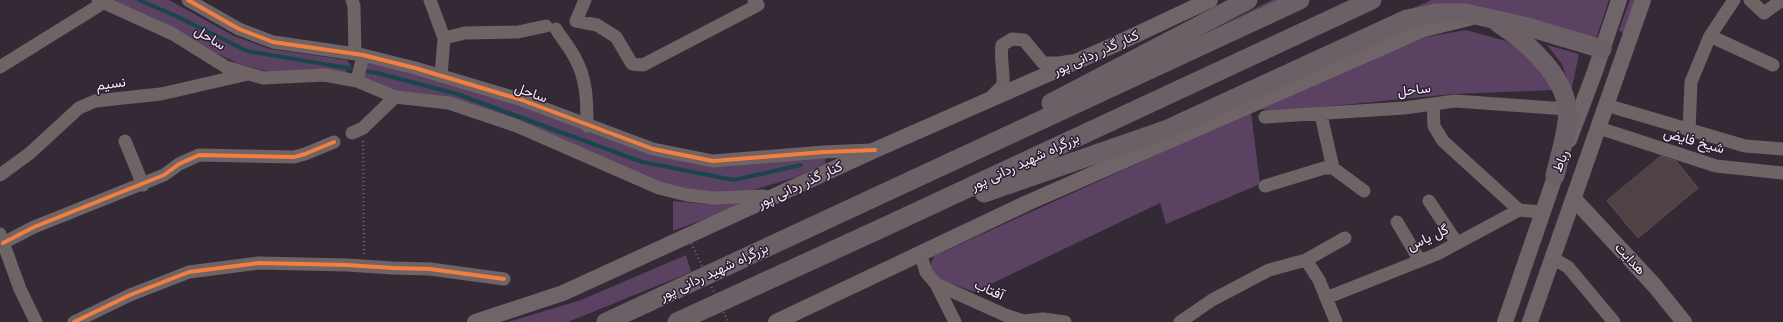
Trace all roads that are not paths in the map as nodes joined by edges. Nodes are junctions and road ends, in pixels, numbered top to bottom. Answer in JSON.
{"nodes":[{"id":1,"x":188,"y":0,"type":"edge"},
{"id":2,"x":352,"y":0,"type":"edge"},
{"id":3,"x":430,"y":0,"type":"edge"},
{"id":4,"x":585,"y":0,"type":"edge"},
{"id":5,"x":1210,"y":0,"type":"edge"},
{"id":6,"x":1248,"y":0,"type":"edge"},
{"id":7,"x":1300,"y":0,"type":"edge"},
{"id":8,"x":1372,"y":0,"type":"edge"},
{"id":9,"x":1619,"y":0,"type":"edge"},
{"id":10,"x":1643,"y":0,"type":"edge"},
{"id":11,"x":1734,"y":0,"type":"edge"},
{"id":12,"x":1750,"y":0,"type":"edge"},
{"id":13,"x":1782,"y":0,"type":"edge"},
{"id":14,"x":100,"y":1,"type":"edge"},
{"id":15,"x":756,"y":3,"type":"edge"},
{"id":16,"x":1486,"y":18,"type":"junction"},
{"id":17,"x":1710,"y":36,"type":"junction"},
{"id":18,"x":444,"y":38,"type":"junction"},
{"id":19,"x":1602,"y":50,"type":"junction"},
{"id":20,"x":359,"y":54,"type":"junction"},
{"id":21,"x":1623,"y":56,"type":"junction"},
{"id":22,"x":1084,"y":58,"type":"junction"},
{"id":23,"x":1773,"y":65,"type":"dead end"},
{"id":24,"x":0,"y":67,"type":"edge"},
{"id":25,"x":250,"y":74,"type":"junction"},
{"id":26,"x":441,"y":76,"type":"junction"},
{"id":27,"x":356,"y":82,"type":"junction"},
{"id":28,"x":395,"y":97,"type":"junction"},
{"id":29,"x":984,"y":103,"type":"junction"},
{"id":30,"x":1433,"y":104,"type":"junction"},
{"id":31,"x":1606,"y":105,"type":"junction"},
{"id":32,"x":1567,"y":109,"type":"junction"},
{"id":33,"x":1321,"y":115,"type":"junction"},
{"id":34,"x":1265,"y":118,"type":"dead end"},
{"id":35,"x":587,"y":126,"type":"junction"},
{"id":36,"x":1599,"y":128,"type":"junction"},
{"id":37,"x":358,"y":131,"type":"road end"},
{"id":38,"x":1689,"y":131,"type":"junction"},
{"id":39,"x":125,"y":141,"type":"dead end"},
{"id":40,"x":334,"y":142,"type":"dead end"},
{"id":41,"x":1783,"y":149,"type":"edge"},
{"id":42,"x":875,"y":150,"type":"junction"},
{"id":43,"x":1333,"y":168,"type":"junction"},
{"id":44,"x":1783,"y":173,"type":"edge"},
{"id":45,"x":0,"y":175,"type":"edge"},
{"id":46,"x":1555,"y":176,"type":"junction"},
{"id":47,"x":143,"y":185,"type":"junction"},
{"id":48,"x":1265,"y":186,"type":"dead end"},
{"id":49,"x":1364,"y":191,"type":"dead end"},
{"id":50,"x":770,"y":198,"type":"junction"},
{"id":51,"x":874,"y":199,"type":"junction"},
{"id":52,"x":1574,"y":199,"type":"junction"},
{"id":53,"x":1429,"y":201,"type":"dead end"},
{"id":54,"x":1520,"y":210,"type":"junction"},
{"id":55,"x":1542,"y":212,"type":"junction"},
{"id":56,"x":1397,"y":222,"type":"dead end"},
{"id":57,"x":882,"y":228,"type":"junction"},
{"id":58,"x":2,"y":238,"type":"edge"},
{"id":59,"x":1345,"y":238,"type":"dead end"},
{"id":60,"x":1457,"y":243,"type":"junction"},
{"id":61,"x":920,"y":253,"type":"junction"},
{"id":62,"x":1552,"y":258,"type":"junction"},
{"id":63,"x":1306,"y":260,"type":"junction"},
{"id":64,"x":1420,"y":261,"type":"junction"},
{"id":65,"x":504,"y":279,"type":"dead end"},
{"id":66,"x":936,"y":284,"type":"junction"},
{"id":67,"x":1326,"y":298,"type":"junction"},
{"id":68,"x":785,"y":320,"type":"edge"},
{"id":69,"x":36,"y":322,"type":"edge"},
{"id":70,"x":74,"y":322,"type":"edge"},
{"id":71,"x":475,"y":322,"type":"edge"},
{"id":72,"x":606,"y":322,"type":"edge"},
{"id":73,"x":676,"y":322,"type":"edge"},
{"id":74,"x":955,"y":322,"type":"edge"},
{"id":75,"x":1065,"y":322,"type":"edge"},
{"id":76,"x":1180,"y":322,"type":"edge"},
{"id":77,"x":1336,"y":322,"type":"edge"},
{"id":78,"x":1505,"y":322,"type":"edge"},
{"id":79,"x":1530,"y":322,"type":"edge"},
{"id":80,"x":1614,"y":322,"type":"edge"},
{"id":81,"x":1684,"y":322,"type":"edge"}],
"edges":[{"from":1,"to":20,"type":"street","name":"ساحل"},
{"from":2,"to":20,"type":"street"},
{"from":3,"to":18,"type":"street"},
{"from":4,"to":15,"type":"street"},
{"from":5,"to":22,"type":"main road","name":"کنار گذر ردانی پور"},
{"from":6,"to":51,"type":"highway"},
{"from":7,"to":51,"type":"highway","name":"بزرگراه شهید ردانی پور"},
{"from":8,"to":57,"type":"highway","name":"بزرگراه شهید ردانی پور"},
{"from":9,"to":19,"type":"main road","name":"رباط"},
{"from":10,"to":21,"type":"main road","name":"رباط"},
{"from":11,"to":17,"type":"street"},
{"from":12,"to":13,"type":"street"},
{"from":14,"to":24,"type":"street"},
{"from":14,"to":25,"type":"street","name":"ساحل"},
{"from":16,"to":19,"type":"highway"},
{"from":16,"to":32,"type":"highway"},
{"from":16,"to":57,"type":"highway"},
{"from":16,"to":61,"type":"main road"},
{"from":17,"to":23,"type":"street"},
{"from":17,"to":38,"type":"street"},
{"from":18,"to":26,"type":"street"},
{"from":18,"to":35,"type":"street"},
{"from":19,"to":21,"type":"main road"},
{"from":19,"to":46,"type":"main road","name":"رباط"},
{"from":20,"to":26,"type":"street","name":"ساحل"},
{"from":20,"to":27,"type":"street"},
{"from":21,"to":31,"type":"main road","name":"رباط"},
{"from":22,"to":29,"type":"main road","name":"کنار گذر ردانی پور"},
{"from":22,"to":29,"type":"street"},
{"from":25,"to":27,"type":"street","name":"ساحل"},
{"from":25,"to":45,"type":"street","name":"نسیم"},
{"from":26,"to":35,"type":"street","name":"ساحل"},
{"from":27,"to":28,"type":"street","name":"ساحل"},
{"from":28,"to":37,"type":"street"},
{"from":28,"to":50,"type":"street","name":"ساحل"},
{"from":29,"to":42,"type":"main road","name":"کنار گذر ردانی پور"},
{"from":30,"to":32,"type":"street","name":"ساحل"},
{"from":30,"to":33,"type":"street","name":"ساحل"},
{"from":30,"to":54,"type":"street"},
{"from":31,"to":36,"type":"main road","name":"رباط"},
{"from":31,"to":38,"type":"street","name":"شیخ فایض"},
{"from":32,"to":46,"type":"highway"},
{"from":33,"to":34,"type":"street","name":"ساحل"},
{"from":33,"to":43,"type":"street"},
{"from":35,"to":42,"type":"street","name":"ساحل"},
{"from":36,"to":44,"type":"street","name":"شیخ فایض"},
{"from":36,"to":52,"type":"main road","name":"رباط"},
{"from":38,"to":41,"type":"street","name":"شیخ فایض"},
{"from":39,"to":47,"type":"street"},
{"from":40,"to":47,"type":"street"},
{"from":42,"to":50,"type":"main road","name":"کنار گذر ردانی پور"},
{"from":43,"to":48,"type":"street"},
{"from":43,"to":49,"type":"street"},
{"from":46,"to":55,"type":"main road","name":"رباط"},
{"from":47,"to":58,"type":"street"},
{"from":50,"to":71,"type":"main road","name":"کنار گذر ردانی پور"},
{"from":51,"to":72,"type":"highway","name":"بزرگراه شهید ردانی پور"},
{"from":52,"to":62,"type":"main road","name":"رباط"},
{"from":52,"to":81,"type":"main road","name":"هدایت"},
{"from":53,"to":60,"type":"street"},
{"from":54,"to":55,"type":"street"},
{"from":54,"to":60,"type":"street","name":"گل یاس"},
{"from":55,"to":78,"type":"main road","name":"رباط"},
{"from":56,"to":64,"type":"street"},
{"from":57,"to":73,"type":"highway","name":"بزرگراه شهید ردانی پور"},
{"from":58,"to":69,"type":"street"},
{"from":59,"to":63,"type":"street"},
{"from":60,"to":64,"type":"street","name":"گل یاس"},
{"from":61,"to":66,"type":"street"},
{"from":61,"to":68,"type":"main road"},
{"from":62,"to":79,"type":"main road","name":"رباط"},
{"from":62,"to":80,"type":"street"},
{"from":63,"to":67,"type":"street"},
{"from":63,"to":76,"type":"street"},
{"from":64,"to":67,"type":"street","name":"گل یاس"},
{"from":65,"to":70,"type":"street"},
{"from":66,"to":74,"type":"street"},
{"from":66,"to":75,"type":"street","name":"آفتاب"},
{"from":67,"to":77,"type":"street"}]}
